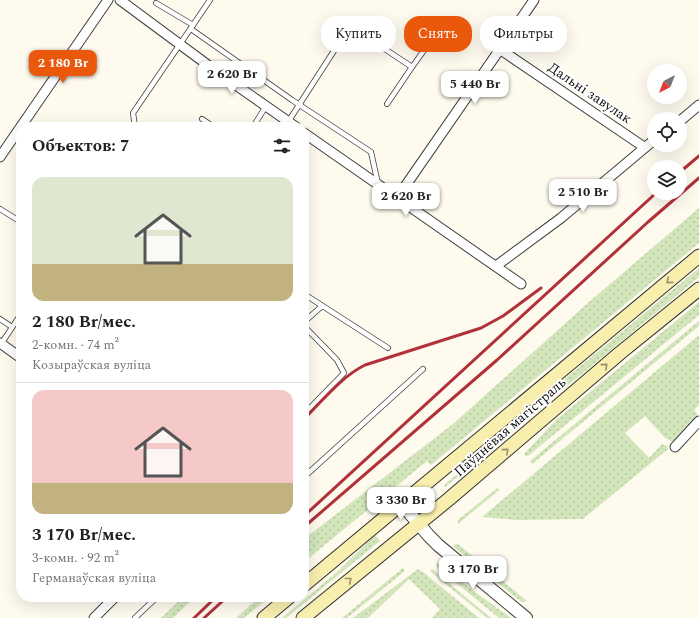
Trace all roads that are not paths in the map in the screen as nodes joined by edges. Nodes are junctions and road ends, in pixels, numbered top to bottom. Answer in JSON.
{"nodes":[{"id":1,"x":108,"y":0,"type":"edge"},
{"id":2,"x":120,"y":0,"type":"edge"},
{"id":3,"x":210,"y":0,"type":"edge"},
{"id":4,"x":534,"y":0,"type":"edge"},
{"id":5,"x":156,"y":3,"type":"dead end"},
{"id":6,"x":523,"y":16,"type":"edge"},
{"id":7,"x":192,"y":27,"type":"junction"},
{"id":8,"x":181,"y":45,"type":"junction"},
{"id":9,"x":422,"y":52,"type":"edge"},
{"id":10,"x":500,"y":52,"type":"edge"},
{"id":11,"x":504,"y":52,"type":"edge"},
{"id":12,"x":412,"y":67,"type":"junction"},
{"id":13,"x":300,"y":104,"type":"junction"},
{"id":14,"x":387,"y":104,"type":"dead end"},
{"id":15,"x":699,"y":105,"type":"edge"},
{"id":16,"x":266,"y":106,"type":"junction"},
{"id":17,"x":687,"y":115,"type":"edge"},
{"id":18,"x":202,"y":119,"type":"dead end"},
{"id":19,"x":24,"y":122,"type":"edge"},
{"id":20,"x":134,"y":122,"type":"edge"},
{"id":21,"x":206,"y":122,"type":"edge"},
{"id":22,"x":256,"y":122,"type":"edge"},
{"id":23,"x":289,"y":122,"type":"edge"},
{"id":24,"x":293,"y":122,"type":"edge"},
{"id":25,"x":16,"y":134,"type":"edge"},
{"id":26,"x":309,"y":137,"type":"edge"},
{"id":27,"x":647,"y":145,"type":"edge"},
{"id":28,"x":644,"y":147,"type":"junction"},
{"id":29,"x":0,"y":157,"type":"edge"},
{"id":30,"x":378,"y":185,"type":"junction"},
{"id":31,"x":397,"y":198,"type":"junction"},
{"id":32,"x":0,"y":209,"type":"edge"},
{"id":33,"x":16,"y":219,"type":"edge"},
{"id":34,"x":699,"y":256,"type":"edge"},
{"id":35,"x":496,"y":266,"type":"junction"},
{"id":36,"x":521,"y":284,"type":"dead end"},
{"id":37,"x":699,"y":289,"type":"edge"},
{"id":38,"x":309,"y":297,"type":"edge"},
{"id":39,"x":322,"y":306,"type":"junction"},
{"id":40,"x":309,"y":318,"type":"edge"},
{"id":41,"x":0,"y":319,"type":"edge"},
{"id":42,"x":16,"y":321,"type":"edge"},
{"id":43,"x":12,"y":327,"type":"junction"},
{"id":44,"x":309,"y":331,"type":"edge"},
{"id":45,"x":0,"y":344,"type":"edge"},
{"id":46,"x":388,"y":348,"type":"dead end"},
{"id":47,"x":16,"y":355,"type":"edge"},
{"id":48,"x":423,"y":369,"type":"dead end"},
{"id":49,"x":309,"y":409,"type":"edge"},
{"id":50,"x":699,"y":421,"type":"edge"},
{"id":51,"x":675,"y":448,"type":"dead end"},
{"id":52,"x":309,"y":472,"type":"edge"},
{"id":53,"x":401,"y":503,"type":"junction"},
{"id":54,"x":419,"y":524,"type":"junction"},
{"id":55,"x":309,"y":581,"type":"edge"},
{"id":56,"x":110,"y":602,"type":"edge"},
{"id":57,"x":152,"y":602,"type":"edge"},
{"id":58,"x":283,"y":602,"type":"edge"},
{"id":59,"x":94,"y":618,"type":"edge"},
{"id":60,"x":135,"y":618,"type":"edge"},
{"id":61,"x":264,"y":618,"type":"edge"},
{"id":62,"x":303,"y":618,"type":"edge"},
{"id":63,"x":526,"y":618,"type":"edge"}],
"edges":[{"from":1,"to":19,"type":"street"},
{"from":2,"to":8,"type":"street"},
{"from":3,"to":7,"type":"lane"},
{"from":4,"to":6,"type":"street"},
{"from":5,"to":7,"type":"lane"},
{"from":7,"to":8,"type":"lane"},
{"from":7,"to":13,"type":"lane"},
{"from":8,"to":16,"type":"street"},
{"from":8,"to":20,"type":"lane"},
{"from":9,"to":12,"type":"lane"},
{"from":10,"to":31,"type":"street"},
{"from":11,"to":28,"type":"street","name":"Дальні завулак"},
{"from":12,"to":13,"type":"lane"},
{"from":12,"to":14,"type":"lane"},
{"from":13,"to":24,"type":"lane"},
{"from":13,"to":30,"type":"lane"},
{"from":15,"to":17,"type":"street"},
{"from":16,"to":22,"type":"lane"},
{"from":16,"to":23,"type":"street"},
{"from":18,"to":21,"type":"lane"},
{"from":25,"to":29,"type":"street"},
{"from":26,"to":30,"type":"street"},
{"from":27,"to":28,"type":"street"},
{"from":28,"to":35,"type":"street"},
{"from":30,"to":31,"type":"street"},
{"from":31,"to":35,"type":"street"},
{"from":32,"to":33,"type":"lane"},
{"from":34,"to":53,"type":"main road","name":"Паўднёвая магістраль","one_way":true},
{"from":35,"to":36,"type":"street"},
{"from":54,"to":37,"type":"main road","name":"Паўднёвая магістраль","one_way":true},
{"from":38,"to":39,"type":"lane"},
{"from":39,"to":40,"type":"lane"},
{"from":39,"to":46,"type":"lane"},
{"from":41,"to":43,"type":"lane"},
{"from":42,"to":43,"type":"lane"},
{"from":43,"to":45,"type":"lane"},
{"from":44,"to":49,"type":"lane"},
{"from":45,"to":47,"type":"street"},
{"from":48,"to":52,"type":"lane"},
{"from":50,"to":51,"type":"street"},
{"from":53,"to":54,"type":"street"},
{"from":53,"to":55,"type":"main road","name":"Паўднёвая магістраль"},
{"from":62,"to":54,"type":"main road","name":"Паўднёвая магістраль","one_way":true},
{"from":54,"to":63,"type":"street"},
{"from":56,"to":59,"type":"street"},
{"from":57,"to":60,"type":"lane"},
{"from":58,"to":61,"type":"main road"}]}
